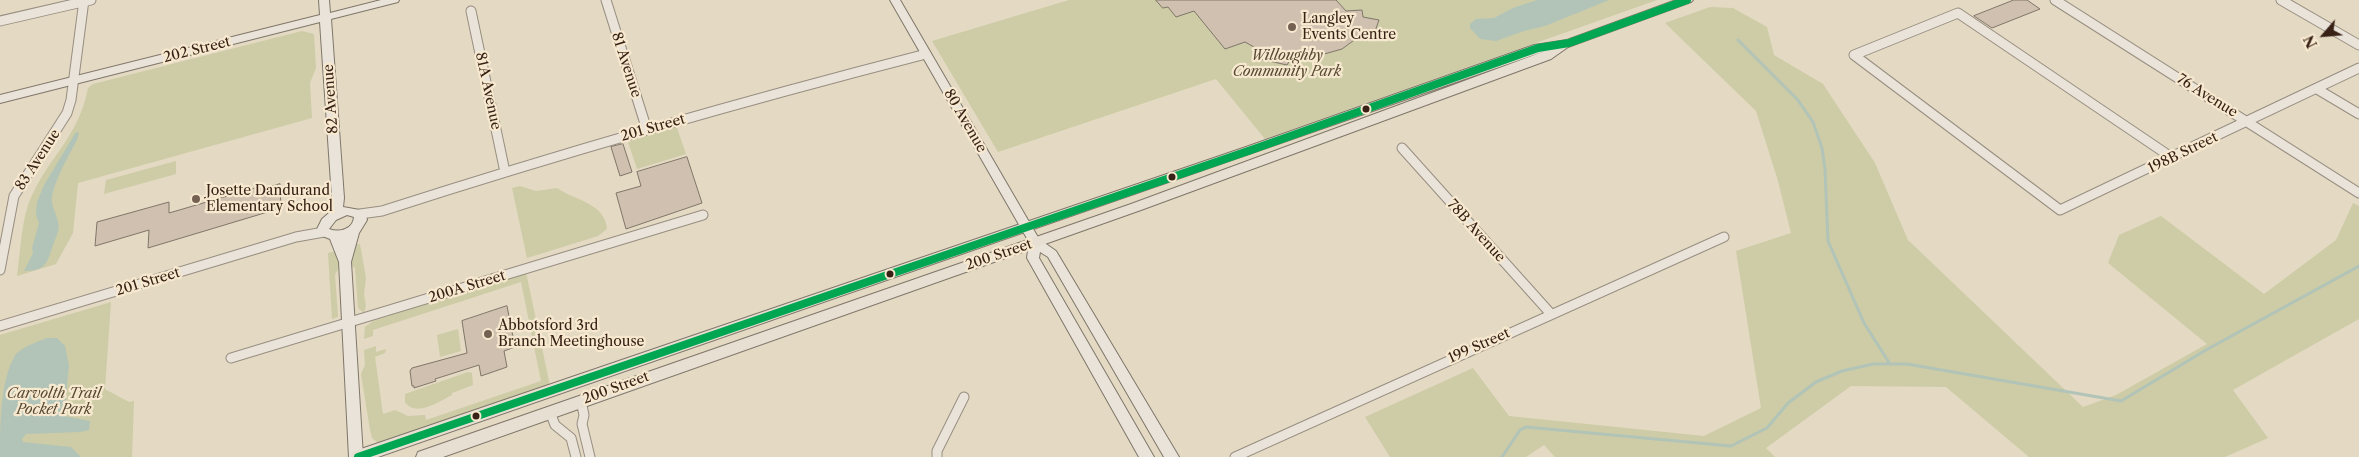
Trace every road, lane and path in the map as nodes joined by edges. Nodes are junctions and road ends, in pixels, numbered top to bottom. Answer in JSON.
{"nodes":[{"id":1,"x":363,"y":0,"type":"edge"},
{"id":2,"x":394,"y":0,"type":"edge"},
{"id":3,"x":606,"y":0,"type":"edge"},
{"id":4,"x":895,"y":0,"type":"edge"},
{"id":5,"x":1687,"y":0,"type":"edge"},
{"id":6,"x":2055,"y":0,"type":"edge"},
{"id":7,"x":2281,"y":0,"type":"edge"},
{"id":8,"x":86,"y":1,"type":"edge"},
{"id":9,"x":325,"y":9,"type":"edge"},
{"id":10,"x":471,"y":11,"type":"dead end"},
{"id":11,"x":0,"y":21,"type":"edge"},
{"id":12,"x":1569,"y":43,"type":"junction"},
{"id":13,"x":2359,"y":45,"type":"edge"},
{"id":14,"x":926,"y":54,"type":"junction"},
{"id":15,"x":2359,"y":68,"type":"edge"},
{"id":16,"x":74,"y":76,"type":"junction"},
{"id":17,"x":2317,"y":89,"type":"junction"},
{"id":18,"x":0,"y":90,"type":"edge"},
{"id":19,"x":0,"y":99,"type":"edge"},
{"id":20,"x":2359,"y":114,"type":"edge"},
{"id":21,"x":2247,"y":121,"type":"junction"},
{"id":22,"x":647,"y":130,"type":"junction"},
{"id":23,"x":1402,"y":148,"type":"dead end"},
{"id":24,"x":2172,"y":158,"type":"junction"},
{"id":25,"x":505,"y":172,"type":"junction"},
{"id":26,"x":2359,"y":193,"type":"edge"},
{"id":27,"x":382,"y":211,"type":"joint"},
{"id":28,"x":341,"y":212,"type":"junction"},
{"id":29,"x":704,"y":215,"type":"dead end"},
{"id":30,"x":358,"y":222,"type":"junction"},
{"id":31,"x":1027,"y":226,"type":"junction"},
{"id":32,"x":328,"y":231,"type":"junction"},
{"id":33,"x":1724,"y":237,"type":"dead end"},
{"id":34,"x":1035,"y":242,"type":"junction"},
{"id":35,"x":345,"y":262,"type":"junction"},
{"id":36,"x":0,"y":270,"type":"edge"},
{"id":37,"x":1550,"y":314,"type":"junction"},
{"id":38,"x":349,"y":324,"type":"junction"},
{"id":39,"x":0,"y":326,"type":"edge"},
{"id":40,"x":231,"y":358,"type":"dead end"},
{"id":41,"x":964,"y":396,"type":"dead end"},
{"id":42,"x":581,"y":401,"type":"junction"},
{"id":43,"x":550,"y":412,"type":"junction"},
{"id":44,"x":357,"y":457,"type":"edge"},
{"id":45,"x":424,"y":457,"type":"edge"},
{"id":46,"x":576,"y":457,"type":"edge"},
{"id":47,"x":590,"y":457,"type":"edge"},
{"id":48,"x":937,"y":457,"type":"edge"},
{"id":49,"x":1147,"y":457,"type":"edge"},
{"id":50,"x":1172,"y":457,"type":"edge"},
{"id":51,"x":1235,"y":457,"type":"edge"}],
"edges":[{"from":1,"to":9,"type":"main road","name":"202 Street"},
{"from":2,"to":9,"type":"main road","name":"202 Street"},
{"from":3,"to":22,"type":"street","name":"81 Avenue"},
{"from":4,"to":14,"type":"main road","name":"80 Avenue"},
{"from":5,"to":12,"type":"main road","name":"200 Street"},
{"from":6,"to":21,"type":"street","name":"76 Avenue"},
{"from":7,"to":13,"type":"street"},
{"from":8,"to":11,"type":"street"},
{"from":8,"to":16,"type":"street"},
{"from":9,"to":16,"type":"main road","name":"202 Street"},
{"from":9,"to":28,"type":"main road","name":"82 Avenue"},
{"from":10,"to":25,"type":"street","name":"81A Avenue"},
{"from":12,"to":31,"type":"main road","name":"200 Street"},
{"from":12,"to":34,"type":"main road","name":"200 Street"},
{"from":14,"to":22,"type":"street","name":"201 Street"},
{"from":14,"to":31,"type":"main road","name":"80 Avenue"},
{"from":15,"to":17,"type":"street","name":"198B Street"},
{"from":16,"to":18,"type":"main road","name":"202 Street"},
{"from":16,"to":19,"type":"main road","name":"202 Street"},
{"from":16,"to":36,"type":"street","name":"83 Avenue"},
{"from":17,"to":20,"type":"street"},
{"from":17,"to":21,"type":"street","name":"198B Street"},
{"from":21,"to":24,"type":"street","name":"198B Street"},
{"from":21,"to":26,"type":"street","name":"76 Avenue"},
{"from":22,"to":25,"type":"street","name":"201 Street"},
{"from":23,"to":37,"type":"street","name":"78B Avenue"},
{"from":24,"to":24,"type":"street","name":"198B Street"},
{"from":25,"to":27,"type":"street","name":"201 Street"},
{"from":27,"to":30,"type":"street","name":"201 Street"},
{"from":28,"to":30,"type":"main road"},
{"from":28,"to":32,"type":"main road"},
{"from":29,"to":38,"type":"street","name":"200A Street"},
{"from":30,"to":32,"type":"main road"},
{"from":30,"to":35,"type":"main road"},
{"from":31,"to":34,"type":"main road","name":"80 Avenue"},
{"from":31,"to":44,"type":"main road","name":"200 Street"},
{"from":32,"to":35,"type":"main road"},
{"from":32,"to":39,"type":"street","name":"201 Street"},
{"from":33,"to":37,"type":"street","name":"199 Street"},
{"from":34,"to":42,"type":"main road","name":"200 Street"},
{"from":34,"to":49,"type":"main road","name":"80 Avenue"},
{"from":34,"to":50,"type":"main road","name":"80 Avenue"},
{"from":35,"to":38,"type":"main road"},
{"from":37,"to":51,"type":"street","name":"199 Street"},
{"from":38,"to":40,"type":"street","name":"200A Street"},
{"from":38,"to":44,"type":"main road"},
{"from":41,"to":48,"type":"street"},
{"from":42,"to":43,"type":"main road","name":"200 Street"},
{"from":42,"to":47,"type":"street"},
{"from":43,"to":45,"type":"main road","name":"200 Street"},
{"from":43,"to":46,"type":"street"}]}
